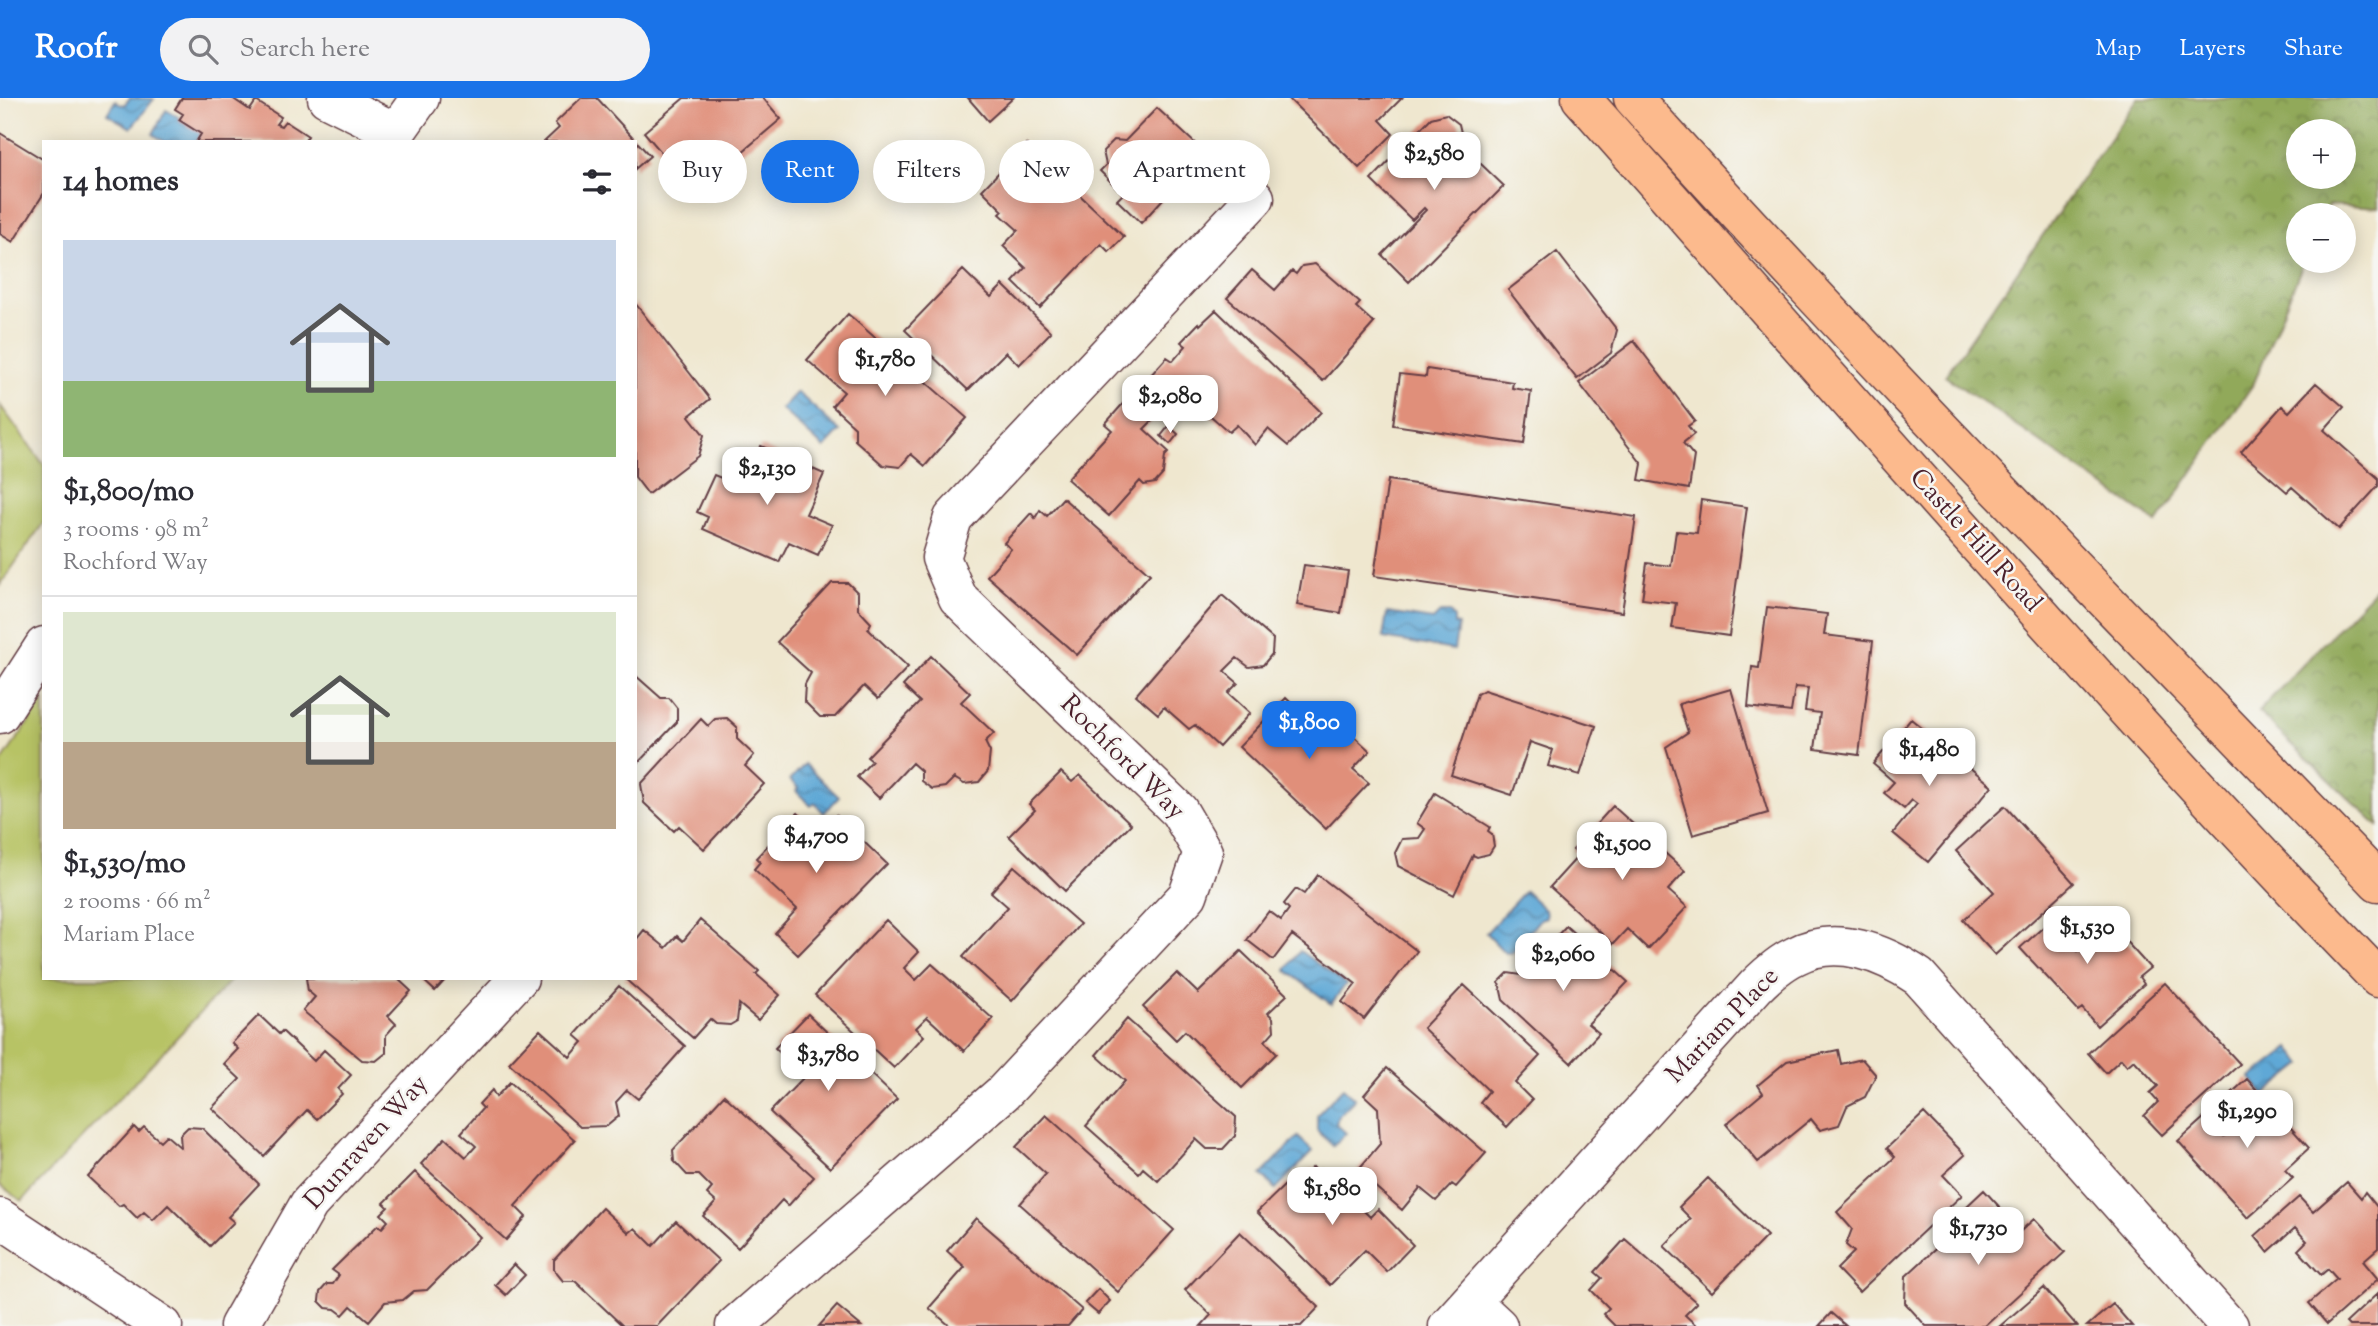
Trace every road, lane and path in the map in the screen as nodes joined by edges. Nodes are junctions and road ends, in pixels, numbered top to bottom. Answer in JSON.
{"nodes":[{"id":1,"x":327,"y":98,"type":"edge"},
{"id":2,"x":420,"y":98,"type":"edge"},
{"id":3,"x":1580,"y":98,"type":"edge"},
{"id":4,"x":1633,"y":98,"type":"edge"},
{"id":5,"x":392,"y":137,"type":"edge"},
{"id":6,"x":1250,"y":203,"type":"edge"},
{"id":7,"x":42,"y":649,"type":"edge"},
{"id":8,"x":0,"y":714,"type":"edge"},
{"id":9,"x":2378,"y":882,"type":"edge"},
{"id":10,"x":2378,"y":978,"type":"edge"},
{"id":11,"x":517,"y":980,"type":"edge"},
{"id":12,"x":0,"y":1218,"type":"edge"},
{"id":13,"x":1472,"y":1318,"type":"edge"},
{"id":14,"x":163,"y":1326,"type":"edge"},
{"id":15,"x":239,"y":1326,"type":"edge"},
{"id":16,"x":735,"y":1326,"type":"edge"},
{"id":17,"x":2229,"y":1326,"type":"edge"}],
"edges":[{"from":1,"to":5,"type":"street"},
{"from":2,"to":5,"type":"street"},
{"from":3,"to":10,"type":"main road","name":"Castle Hill Road"},
{"from":4,"to":9,"type":"main road","name":"Castle Hill Road"},
{"from":6,"to":16,"type":"street","name":"Rochford Way"},
{"from":7,"to":8,"type":"street"},
{"from":11,"to":15,"type":"street","name":"Dunraven Way"},
{"from":12,"to":14,"type":"street"},
{"from":13,"to":17,"type":"street","name":"Mariam Place"}]}
